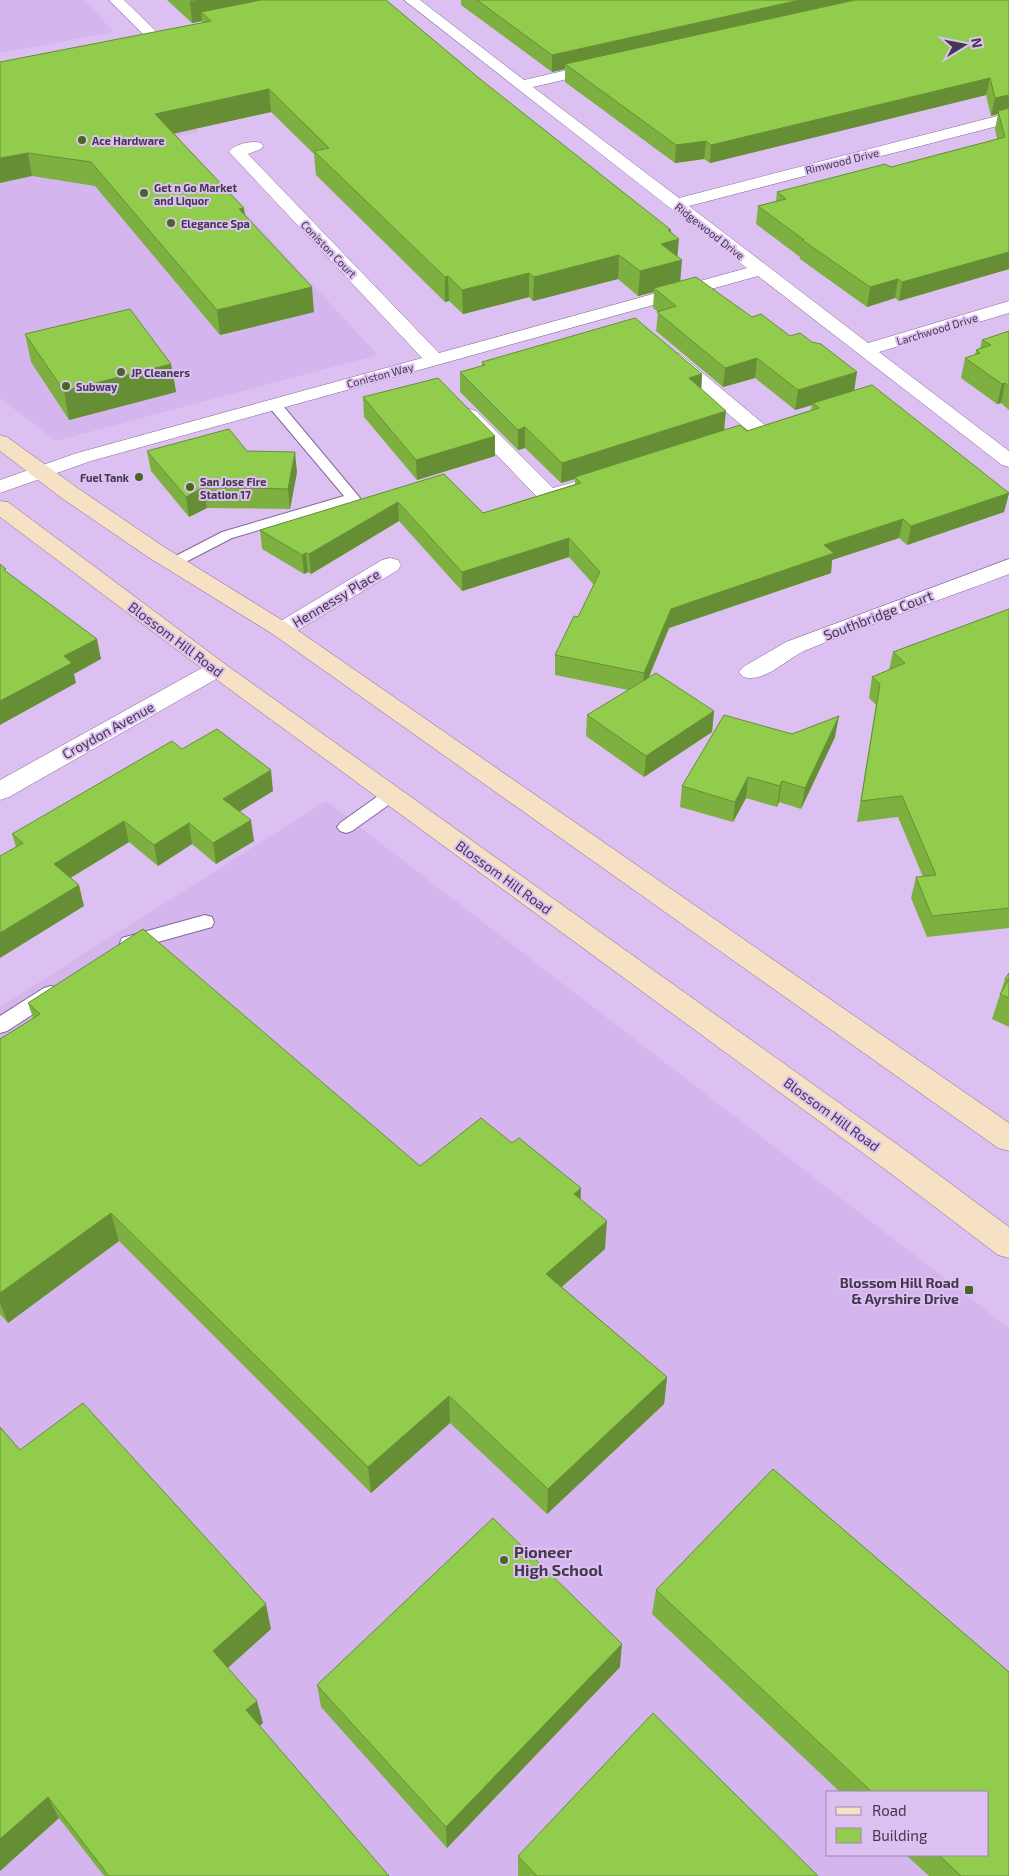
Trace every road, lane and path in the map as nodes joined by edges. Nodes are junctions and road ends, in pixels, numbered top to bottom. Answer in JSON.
{"nodes":[{"id":1,"x":116,"y":0,"type":"edge"},
{"id":2,"x":411,"y":0,"type":"edge"},
{"id":3,"x":173,"y":33,"type":"edge"},
{"id":4,"x":154,"y":37,"type":"junction"},
{"id":5,"x":134,"y":41,"type":"edge"},
{"id":6,"x":619,"y":63,"type":"edge"},
{"id":7,"x":521,"y":85,"type":"junction"},
{"id":8,"x":1009,"y":118,"type":"edge"},
{"id":9,"x":255,"y":146,"type":"dead end"},
{"id":10,"x":676,"y":204,"type":"junction"},
{"id":11,"x":761,"y":270,"type":"junction"},
{"id":12,"x":1009,"y":308,"type":"edge"},
{"id":13,"x":616,"y":310,"type":"junction"},
{"id":14,"x":635,"y":325,"type":"edge"},
{"id":15,"x":657,"y":344,"type":"edge"},
{"id":16,"x":865,"y":350,"type":"junction"},
{"id":17,"x":427,"y":362,"type":"junction"},
{"id":18,"x":436,"y":382,"type":"edge"},
{"id":19,"x":910,"y":384,"type":"junction"},
{"id":20,"x":887,"y":391,"type":"dead end"},
{"id":21,"x":456,"y":402,"type":"edge"},
{"id":22,"x":274,"y":404,"type":"junction"},
{"id":23,"x":758,"y":429,"type":"edge"},
{"id":24,"x":0,"y":441,"type":"edge"},
{"id":25,"x":1009,"y":461,"type":"edge"},
{"id":26,"x":42,"y":472,"type":"junction"},
{"id":27,"x":597,"y":480,"type":"edge"},
{"id":28,"x":0,"y":487,"type":"edge"},
{"id":29,"x":0,"y":507,"type":"edge"},
{"id":30,"x":173,"y":563,"type":"junction"},
{"id":31,"x":390,"y":565,"type":"dead end"},
{"id":32,"x":1009,"y":566,"type":"edge"},
{"id":33,"x":282,"y":630,"type":"junction"},
{"id":34,"x":217,"y":669,"type":"junction"},
{"id":35,"x":751,"y":672,"type":"dead end"},
{"id":36,"x":0,"y":791,"type":"edge"},
{"id":37,"x":391,"y":795,"type":"junction"},
{"id":38,"x":346,"y":827,"type":"dead end"},
{"id":39,"x":205,"y":922,"type":"dead end"},
{"id":40,"x":116,"y":950,"type":"edge"},
{"id":41,"x":66,"y":983,"type":"edge"},
{"id":42,"x":0,"y":1026,"type":"edge"},
{"id":43,"x":1009,"y":1139,"type":"edge"},
{"id":44,"x":1009,"y":1245,"type":"edge"}],
"edges":[{"from":1,"to":4,"type":"street"},
{"from":2,"to":7,"type":"street","name":"Ridgewood Drive"},
{"from":3,"to":4,"type":"street"},
{"from":4,"to":5,"type":"street"},
{"from":6,"to":7,"type":"street"},
{"from":7,"to":10,"type":"street","name":"Ridgewood Drive"},
{"from":8,"to":10,"type":"street","name":"Rimwood Drive"},
{"from":9,"to":17,"type":"street","name":"Coniston Court"},
{"from":10,"to":11,"type":"street","name":"Ridgewood Drive"},
{"from":11,"to":13,"type":"street","name":"Coniston Way"},
{"from":11,"to":16,"type":"street","name":"Ridgewood Drive"},
{"from":12,"to":16,"type":"street","name":"Larchwood Drive"},
{"from":13,"to":14,"type":"street"},
{"from":13,"to":17,"type":"street","name":"Coniston Way"},
{"from":15,"to":23,"type":"street"},
{"from":16,"to":19,"type":"street","name":"Ridgewood Drive"},
{"from":17,"to":18,"type":"street"},
{"from":17,"to":22,"type":"street","name":"Coniston Way"},
{"from":19,"to":20,"type":"street"},
{"from":19,"to":25,"type":"street","name":"Ridgewood Drive"},
{"from":21,"to":27,"type":"street"},
{"from":22,"to":26,"type":"street","name":"Coniston Way"},
{"from":22,"to":30,"type":"lane"},
{"from":24,"to":26,"type":"main road"},
{"from":26,"to":28,"type":"street","name":"Coniston Way"},
{"from":26,"to":30,"type":"main road"},
{"from":29,"to":34,"type":"main road","name":"Blossom Hill Road"},
{"from":30,"to":33,"type":"main road"},
{"from":31,"to":33,"type":"street","name":"Hennessy Place"},
{"from":32,"to":35,"type":"street","name":"Southbridge Court"},
{"from":33,"to":43,"type":"main road"},
{"from":34,"to":36,"type":"street","name":"Croydon Avenue"},
{"from":34,"to":37,"type":"main road","name":"Blossom Hill Road"},
{"from":37,"to":38,"type":"lane"},
{"from":37,"to":44,"type":"main road","name":"Blossom Hill Road"},
{"from":39,"to":40,"type":"lane"},
{"from":41,"to":42,"type":"lane"}]}
